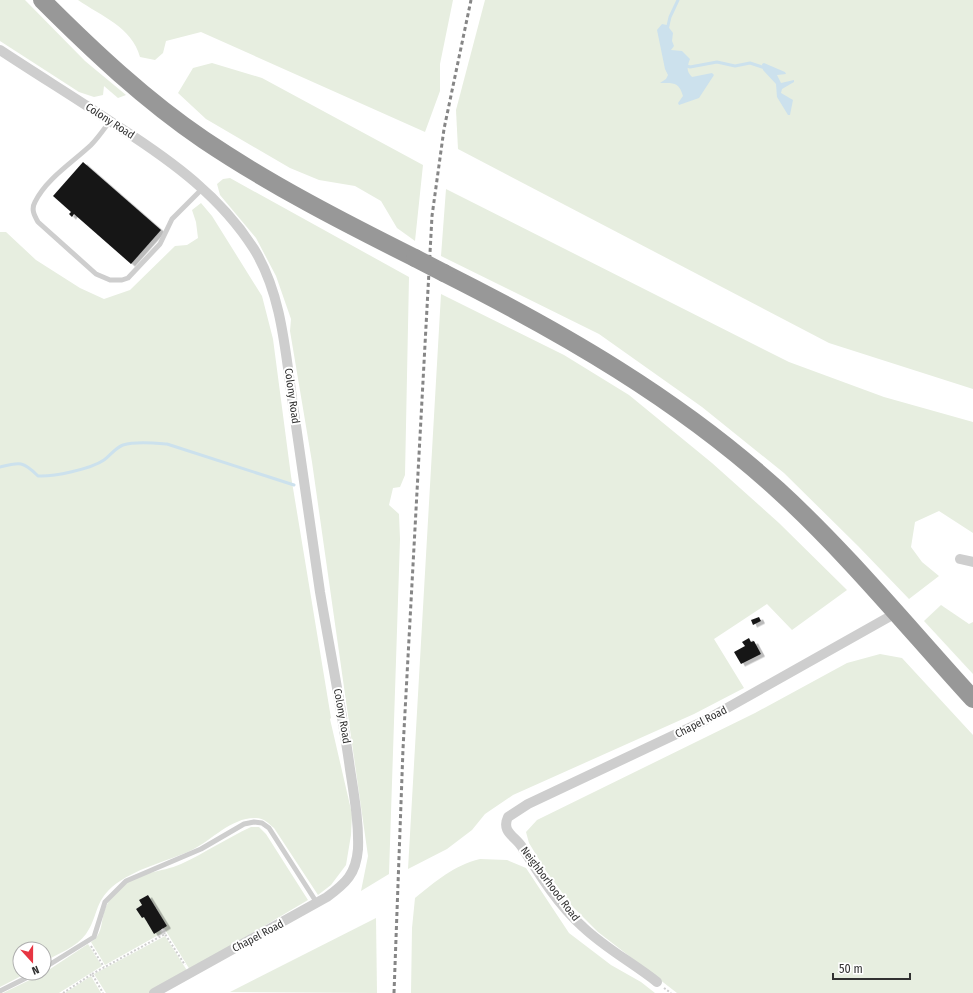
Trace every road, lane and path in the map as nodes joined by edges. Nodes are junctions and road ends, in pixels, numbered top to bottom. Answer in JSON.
{"nodes":[{"id":1,"x":42,"y":0,"type":"edge"},
{"id":2,"x":0,"y":50,"type":"edge"},
{"id":3,"x":110,"y":121,"type":"junction"},
{"id":4,"x":203,"y":188,"type":"junction"},
{"id":5,"x":960,"y":559,"type":"dead end"},
{"id":6,"x":973,"y":562,"type":"edge"},
{"id":7,"x":896,"y":613,"type":"junction"},
{"id":8,"x":973,"y":699,"type":"edge"},
{"id":9,"x":506,"y":824,"type":"joint"},
{"id":10,"x":354,"y":869,"type":"joint"},
{"id":11,"x":317,"y":903,"type":"junction"},
{"id":12,"x":162,"y":929,"type":"dead end"},
{"id":13,"x":165,"y":934,"type":"junction"},
{"id":14,"x":88,"y":942,"type":"junction"},
{"id":15,"x":52,"y":963,"type":"edge"},
{"id":16,"x":104,"y":967,"type":"junction"},
{"id":17,"x":190,"y":973,"type":"junction"},
{"id":18,"x":92,"y":974,"type":"junction"},
{"id":19,"x":20,"y":981,"type":"edge"},
{"id":20,"x":657,"y":982,"type":"dead end"},
{"id":21,"x":0,"y":991,"type":"edge"},
{"id":22,"x":63,"y":993,"type":"edge"},
{"id":23,"x":103,"y":993,"type":"edge"},
{"id":24,"x":154,"y":993,"type":"edge"}],
"edges":[{"from":1,"to":7,"type":"highway","bridge":true},
{"from":2,"to":3,"type":"street","name":"Colony Road"},
{"from":3,"to":4,"type":"street","name":"Colony Road"},
{"from":3,"to":4,"type":"lane"},
{"from":4,"to":10,"type":"street","name":"Colony Road"},
{"from":5,"to":6,"type":"street"},
{"from":7,"to":8,"type":"highway"},
{"from":7,"to":9,"type":"street","name":"Chapel Road"},
{"from":9,"to":20,"type":"street","name":"Neighborhood Road"},
{"from":10,"to":11,"type":"street","name":"Chapel Road"},
{"from":11,"to":14,"type":"lane"},
{"from":11,"to":17,"type":"street","name":"Chapel Road"},
{"from":12,"to":13,"type":"path"},
{"from":13,"to":16,"type":"path"},
{"from":13,"to":17,"type":"path"},
{"from":14,"to":15,"type":"lane"},
{"from":14,"to":16,"type":"path"},
{"from":16,"to":18,"type":"path"},
{"from":17,"to":24,"type":"street","name":"Chapel Road"},
{"from":18,"to":22,"type":"path"},
{"from":18,"to":23,"type":"path"},
{"from":19,"to":21,"type":"lane"}]}
